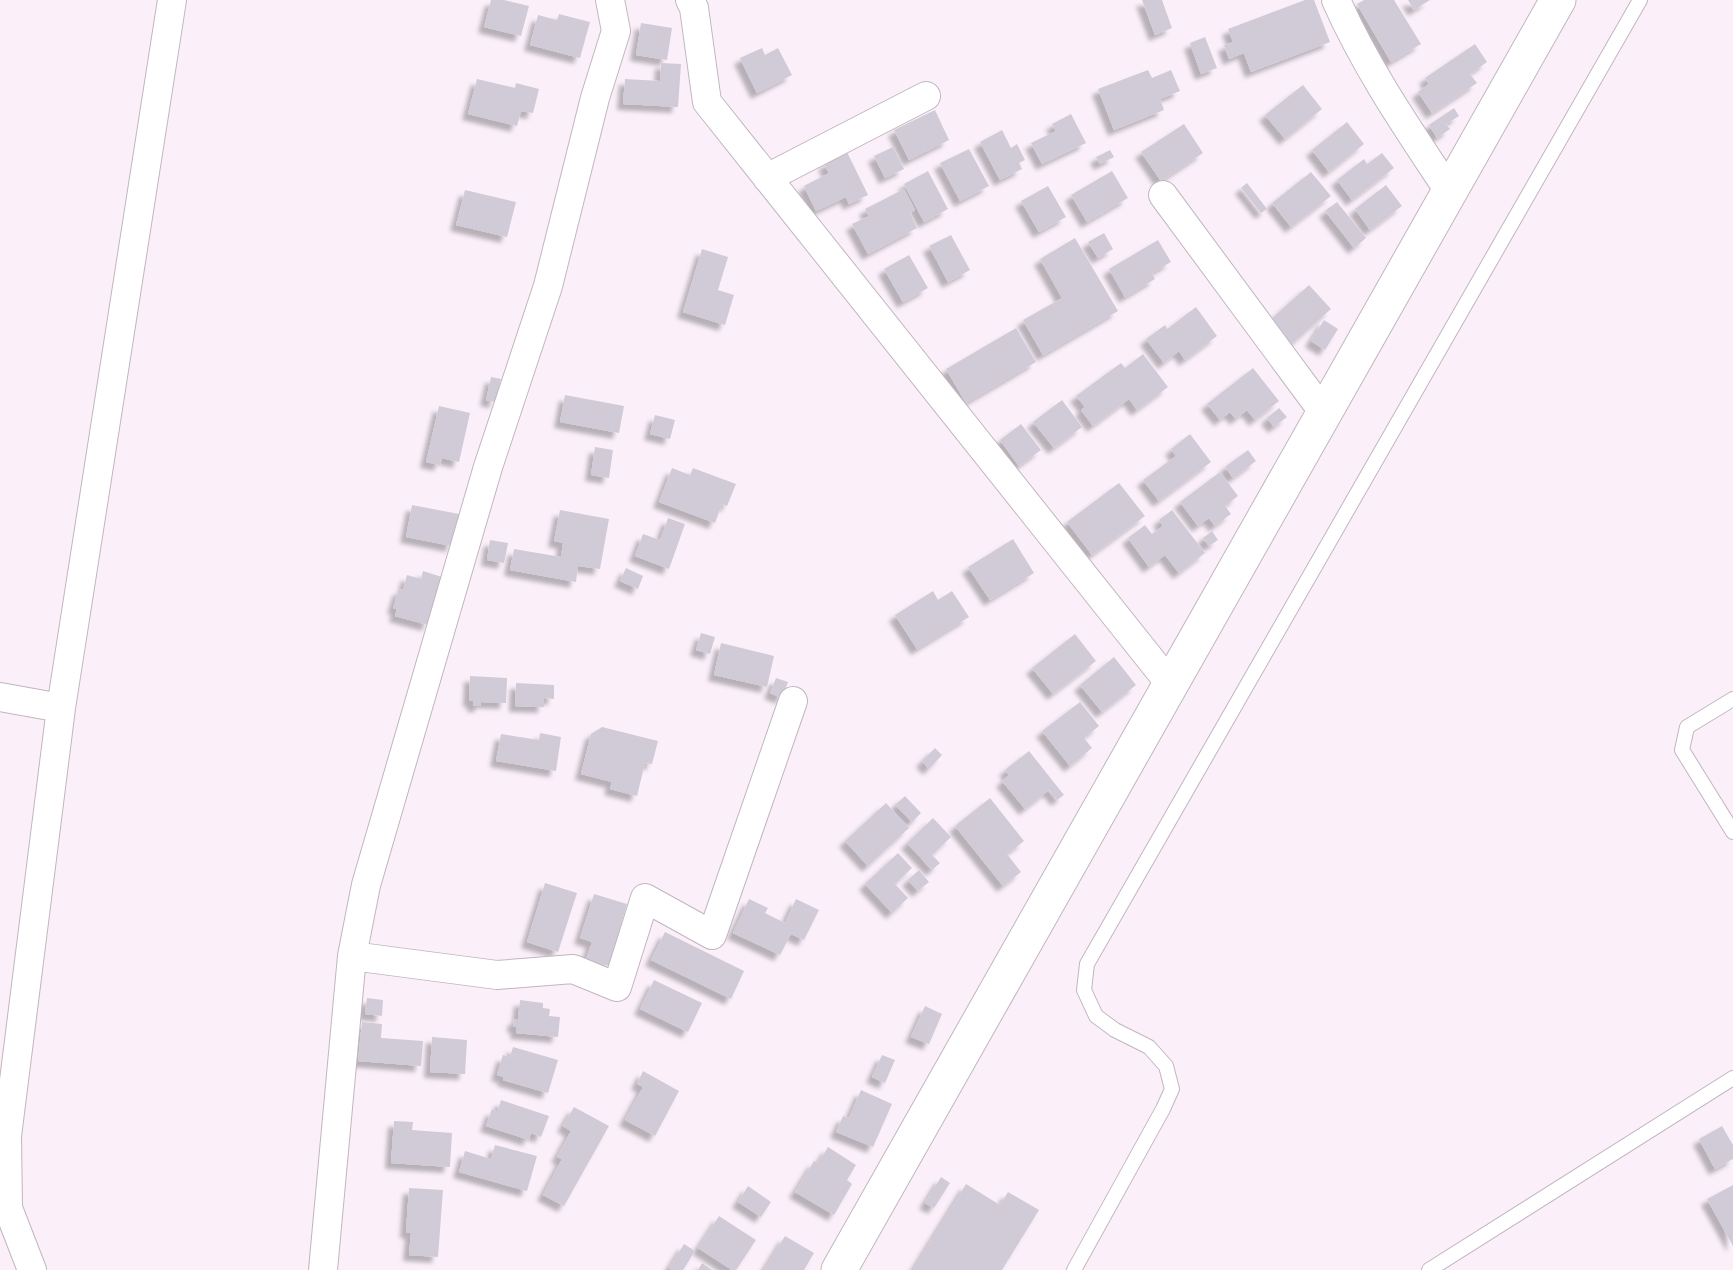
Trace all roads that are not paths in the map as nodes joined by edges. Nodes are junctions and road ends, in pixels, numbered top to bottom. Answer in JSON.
{"nodes":[{"id":1,"x":172,"y":0,"type":"edge"},
{"id":2,"x":610,"y":0,"type":"edge"},
{"id":3,"x":690,"y":0,"type":"edge"},
{"id":4,"x":1336,"y":0,"type":"edge"},
{"id":5,"x":1559,"y":0,"type":"edge"},
{"id":6,"x":1640,"y":0,"type":"edge"},
{"id":7,"x":926,"y":96,"type":"dead end"},
{"id":8,"x":767,"y":178,"type":"junction"},
{"id":9,"x":1449,"y":191,"type":"junction"},
{"id":10,"x":1163,"y":195,"type":"dead end"},
{"id":11,"x":1324,"y":413,"type":"junction"},
{"id":12,"x":1171,"y":685,"type":"junction"},
{"id":13,"x":0,"y":697,"type":"edge"},
{"id":14,"x":1733,"y":699,"type":"edge"},
{"id":15,"x":793,"y":701,"type":"dead end"},
{"id":16,"x":61,"y":708,"type":"junction"},
{"id":17,"x":1733,"y":832,"type":"edge"},
{"id":18,"x":352,"y":956,"type":"junction"},
{"id":19,"x":1733,"y":1078,"type":"edge"},
{"id":20,"x":32,"y":1270,"type":"edge"},
{"id":21,"x":323,"y":1270,"type":"edge"},
{"id":22,"x":839,"y":1270,"type":"edge"},
{"id":23,"x":1074,"y":1270,"type":"edge"},
{"id":24,"x":1429,"y":1270,"type":"edge"}],
"edges":[{"from":1,"to":16,"type":"street"},
{"from":2,"to":18,"type":"street"},
{"from":3,"to":8,"type":"street"},
{"from":4,"to":9,"type":"street"},
{"from":5,"to":9,"type":"street"},
{"from":6,"to":23,"type":"lane"},
{"from":7,"to":8,"type":"street"},
{"from":8,"to":12,"type":"street"},
{"from":9,"to":11,"type":"street"},
{"from":10,"to":11,"type":"street"},
{"from":11,"to":12,"type":"street"},
{"from":12,"to":22,"type":"street"},
{"from":13,"to":16,"type":"street"},
{"from":14,"to":17,"type":"lane"},
{"from":15,"to":18,"type":"street"},
{"from":16,"to":20,"type":"street"},
{"from":18,"to":21,"type":"street"},
{"from":19,"to":24,"type":"lane"}]}
